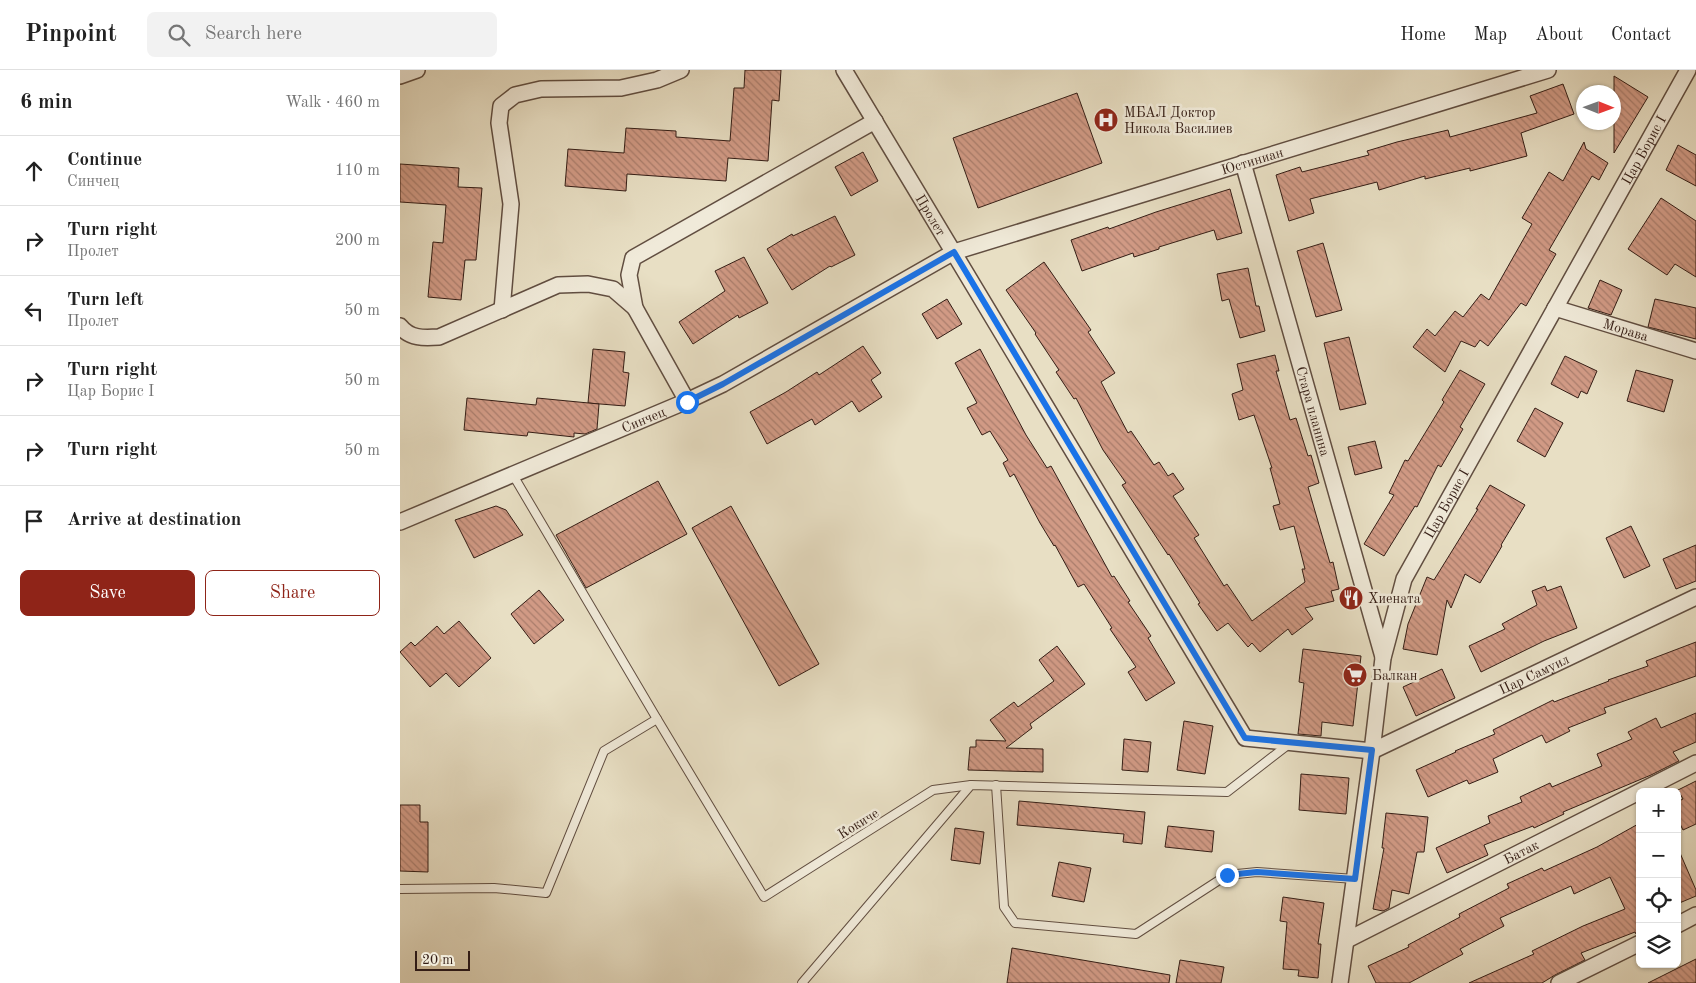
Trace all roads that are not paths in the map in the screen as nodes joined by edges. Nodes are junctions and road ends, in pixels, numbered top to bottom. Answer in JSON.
{"nodes":[{"id":1,"x":416,"y":70,"type":"edge"},
{"id":2,"x":681,"y":70,"type":"edge"},
{"id":3,"x":844,"y":70,"type":"edge"},
{"id":4,"x":1548,"y":70,"type":"edge"},
{"id":5,"x":1688,"y":70,"type":"edge"},
{"id":6,"x":400,"y":76,"type":"edge"},
{"id":7,"x":875,"y":121,"type":"junction"},
{"id":8,"x":1243,"y":163,"type":"junction"},
{"id":9,"x":954,"y":252,"type":"junction"},
{"id":10,"x":635,"y":308,"type":"junction"},
{"id":11,"x":1555,"y":308,"type":"junction"},
{"id":12,"x":502,"y":310,"type":"junction"},
{"id":13,"x":400,"y":326,"type":"edge"},
{"id":14,"x":1696,"y":351,"type":"edge"},
{"id":15,"x":687,"y":402,"type":"junction"},
{"id":16,"x":513,"y":474,"type":"junction"},
{"id":17,"x":400,"y":522,"type":"edge"},
{"id":18,"x":1696,"y":597,"type":"edge"},
{"id":19,"x":1383,"y":658,"type":"junction"},
{"id":20,"x":656,"y":719,"type":"junction"},
{"id":21,"x":1291,"y":742,"type":"junction"},
{"id":22,"x":1372,"y":750,"type":"junction"},
{"id":23,"x":1696,"y":763,"type":"edge"},
{"id":24,"x":971,"y":785,"type":"junction"},
{"id":25,"x":996,"y":786,"type":"junction"},
{"id":26,"x":1355,"y":879,"type":"junction"},
{"id":27,"x":400,"y":889,"type":"edge"},
{"id":28,"x":1696,"y":915,"type":"edge"},
{"id":29,"x":1681,"y":923,"type":"edge"},
{"id":30,"x":1347,"y":940,"type":"junction"},
{"id":31,"x":1636,"y":945,"type":"edge"},
{"id":32,"x":802,"y":983,"type":"edge"},
{"id":33,"x":1340,"y":983,"type":"edge"},
{"id":34,"x":1559,"y":983,"type":"edge"}],
"edges":[{"from":1,"to":6,"type":"street"},
{"from":2,"to":12,"type":"street"},
{"from":3,"to":7,"type":"street","name":"Пролет"},
{"from":4,"to":8,"type":"street","name":"Юстиниан"},
{"from":5,"to":11,"type":"street","name":"Цар Борис I"},
{"from":7,"to":9,"type":"street","name":"Пролет"},
{"from":7,"to":10,"type":"street"},
{"from":8,"to":9,"type":"street","name":"Юстиниан"},
{"from":8,"to":19,"type":"street","name":"Стара планина"},
{"from":9,"to":15,"type":"street","name":"Синчец"},
{"from":9,"to":21,"type":"street","name":"Пролет"},
{"from":10,"to":12,"type":"street"},
{"from":10,"to":15,"type":"street"},
{"from":11,"to":14,"type":"street","name":"Морава"},
{"from":11,"to":19,"type":"street","name":"Цар Борис I"},
{"from":12,"to":13,"type":"street"},
{"from":15,"to":16,"type":"street","name":"Синчец"},
{"from":16,"to":17,"type":"street","name":"Синчец"},
{"from":16,"to":20,"type":"lane"},
{"from":18,"to":22,"type":"street","name":"Цар Самуил"},
{"from":19,"to":22,"type":"street","name":"Цар Борис I"},
{"from":20,"to":24,"type":"lane","name":"Кокиче"},
{"from":20,"to":27,"type":"lane"},
{"from":21,"to":22,"type":"street","name":"Пролет"},
{"from":21,"to":25,"type":"lane","name":"Кокиче"},
{"from":22,"to":26,"type":"street","name":"Цар Борис I"},
{"from":23,"to":30,"type":"street","name":"Батак"},
{"from":24,"to":25,"type":"lane","name":"Кокиче"},
{"from":24,"to":32,"type":"lane"},
{"from":25,"to":26,"type":"lane"},
{"from":26,"to":30,"type":"street","name":"Цар Борис I"},
{"from":28,"to":29,"type":"street"},
{"from":30,"to":33,"type":"street","name":"Цар Борис I"},
{"from":31,"to":34,"type":"street"}]}
